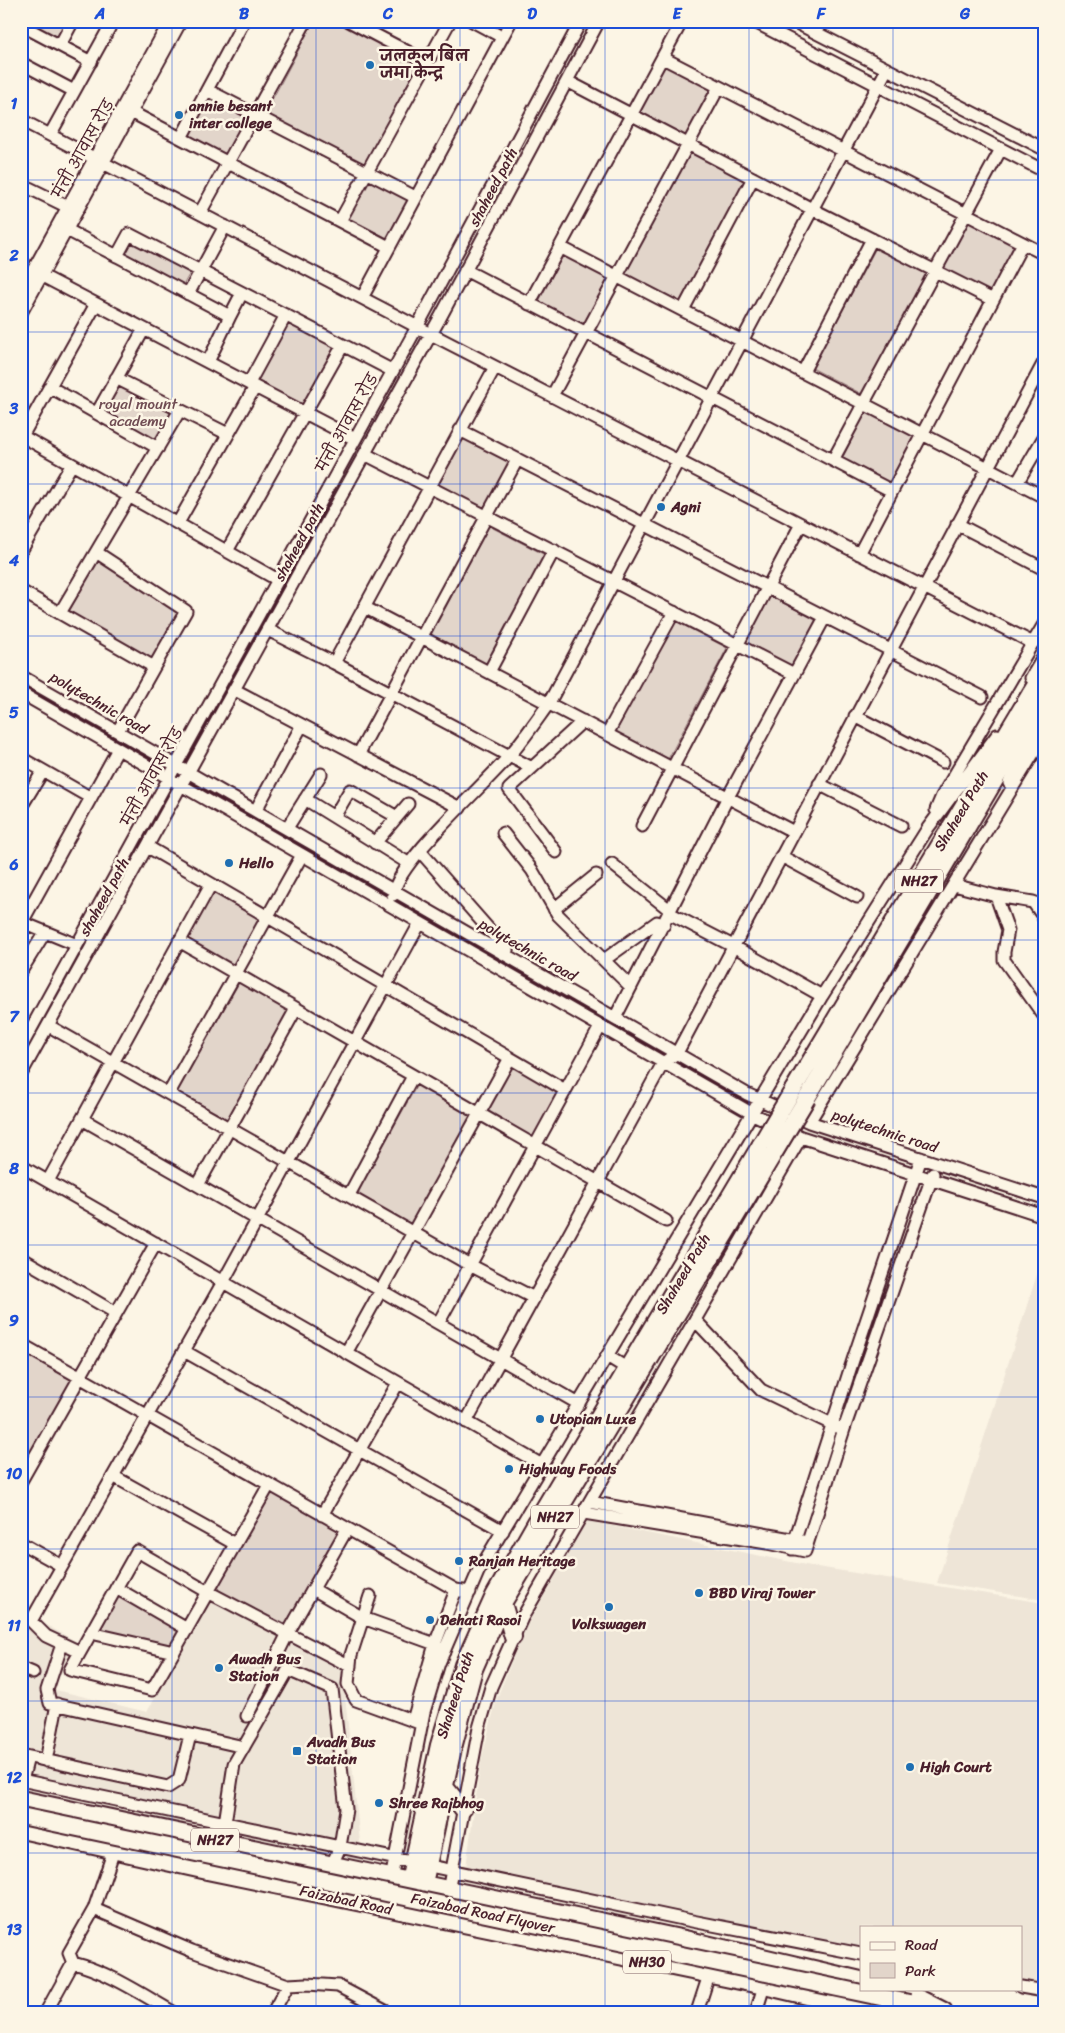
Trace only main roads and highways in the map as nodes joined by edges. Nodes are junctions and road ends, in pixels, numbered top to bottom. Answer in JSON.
{"nodes":[{"id":1,"x":1039,"y":674,"type":"edge"},
{"id":2,"x":1044,"y":696,"type":"edge"},
{"id":3,"x":1033,"y":735,"type":"edge"},
{"id":4,"x":800,"y":1094,"type":"junction"},
{"id":5,"x":768,"y":1149,"type":"junction"},
{"id":6,"x":503,"y":1603,"type":"junction"},
{"id":7,"x":513,"y":1637,"type":"road end"},
{"id":8,"x":445,"y":1787,"type":"junction"},
{"id":9,"x":21,"y":1799,"type":"edge"},
{"id":10,"x":464,"y":1809,"type":"road end"},
{"id":11,"x":21,"y":1816,"type":"edge"},
{"id":12,"x":21,"y":1830,"type":"edge"},
{"id":13,"x":421,"y":1863,"type":"junction"},
{"id":14,"x":417,"y":1883,"type":"junction"},
{"id":15,"x":410,"y":1913,"type":"junction"},
{"id":16,"x":860,"y":1980,"type":"edge"},
{"id":17,"x":902,"y":1990,"type":"edge"},
{"id":18,"x":947,"y":2011,"type":"edge"},
{"id":19,"x":876,"y":2012,"type":"edge"}],
"edges":[{"from":1,"to":4,"type":"highway","name":"Shaheed Path","number":"NH27"},
{"from":2,"to":3,"type":"highway","name":"Shaheed Path","number":"NH27"},
{"from":3,"to":4,"type":"highway","name":"Shaheed Path","number":"NH27"},
{"from":4,"to":5,"type":"highway","name":"Shaheed Path","number":"NH27","bridge":true},
{"from":5,"to":6,"type":"highway","name":"Shaheed Path","number":"NH27"},
{"from":5,"to":13,"type":"highway","name":"Shaheed Path","number":"NH27"},
{"from":6,"to":7,"type":"highway"},
{"from":6,"to":8,"type":"highway","name":"Shaheed Path","number":"NH27"},
{"from":8,"to":10,"type":"highway"},
{"from":8,"to":13,"type":"highway","name":"Shaheed Path","number":"NH27"},
{"from":9,"to":14,"type":"highway","number":"NH27"},
{"from":11,"to":18,"type":"highway","name":"Faizabad Road Flyover","bridge":true},
{"from":12,"to":15,"type":"highway","name":"Faizabad Road","number":"NH27"},
{"from":13,"to":14,"type":"highway","name":"Shaheed Path","number":"NH27"},
{"from":14,"to":15,"type":"highway","name":"Shaheed Path","number":"NH27"},
{"from":14,"to":16,"type":"highway","number":"NH30"},
{"from":15,"to":19,"type":"highway","name":"Faizabad Road","number":"NH30"},
{"from":17,"to":18,"type":"highway"}]}
